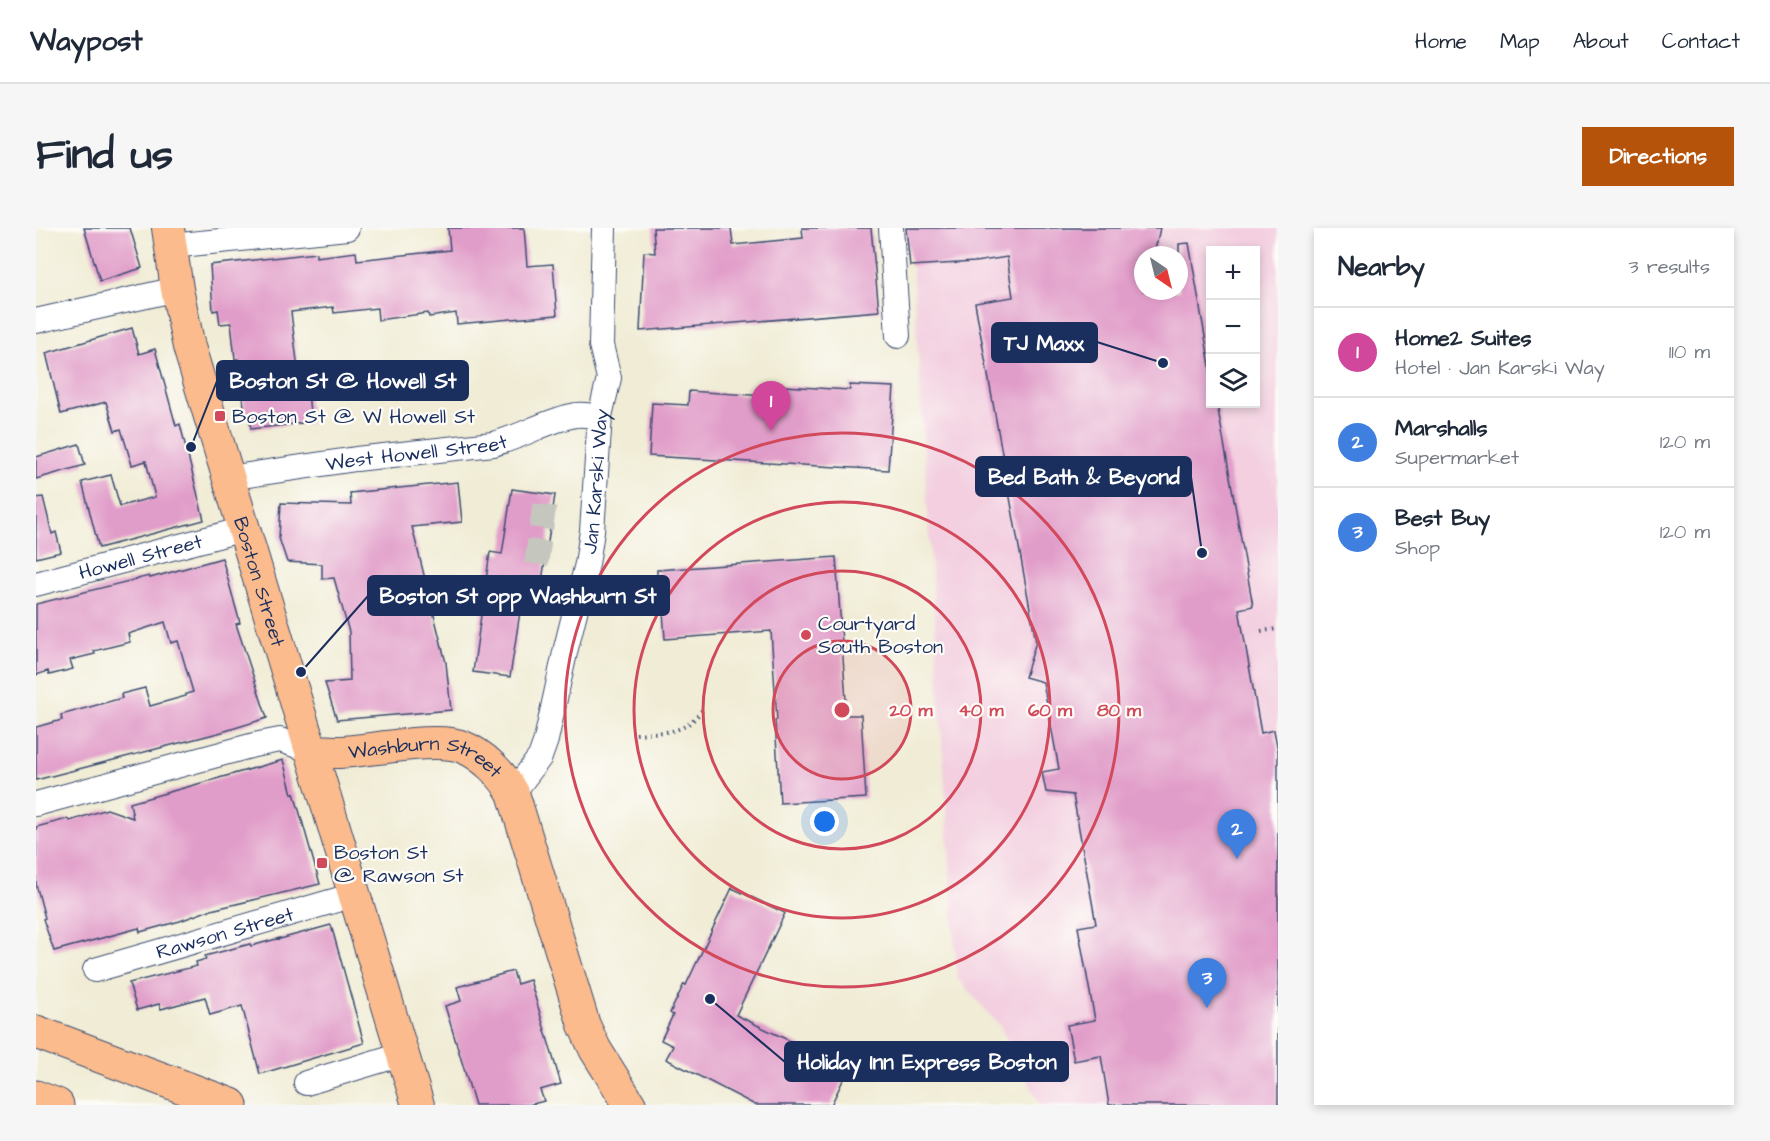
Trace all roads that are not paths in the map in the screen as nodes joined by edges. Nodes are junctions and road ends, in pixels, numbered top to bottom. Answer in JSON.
{"nodes":[{"id":1,"x":347,"y":228,"type":"edge"},
{"id":2,"x":604,"y":228,"type":"edge"},
{"id":3,"x":891,"y":228,"type":"edge"},
{"id":4,"x":169,"y":237,"type":"edge"},
{"id":5,"x":177,"y":289,"type":"junction"},
{"id":6,"x":36,"y":321,"type":"edge"},
{"id":7,"x":898,"y":336,"type":"dead end"},
{"id":8,"x":600,"y":416,"type":"junction"},
{"id":9,"x":228,"y":478,"type":"junction"},
{"id":10,"x":244,"y":529,"type":"junction"},
{"id":11,"x":36,"y":584,"type":"edge"},
{"id":12,"x":312,"y":751,"type":"junction"},
{"id":13,"x":513,"y":794,"type":"junction"},
{"id":14,"x":36,"y":804,"type":"edge"},
{"id":15,"x":354,"y":895,"type":"junction"},
{"id":16,"x":94,"y":970,"type":"dead end"},
{"id":17,"x":36,"y":1032,"type":"edge"},
{"id":18,"x":402,"y":1054,"type":"junction"},
{"id":19,"x":306,"y":1083,"type":"dead end"},
{"id":20,"x":36,"y":1097,"type":"edge"},
{"id":21,"x":57,"y":1105,"type":"edge"},
{"id":22,"x":231,"y":1105,"type":"edge"},
{"id":23,"x":418,"y":1105,"type":"edge"},
{"id":24,"x":630,"y":1105,"type":"edge"}],
"edges":[{"from":1,"to":4,"type":"street"},
{"from":2,"to":8,"type":"street","name":"Jan Karski Way"},
{"from":3,"to":7,"type":"street"},
{"from":4,"to":5,"type":"main road","name":"Boston Street"},
{"from":5,"to":6,"type":"street"},
{"from":5,"to":9,"type":"main road","name":"Boston Street"},
{"from":8,"to":9,"type":"street","name":"West Howell Street"},
{"from":8,"to":13,"type":"street","name":"Jan Karski Way"},
{"from":9,"to":10,"type":"main road","name":"Boston Street"},
{"from":10,"to":11,"type":"street","name":"Howell Street"},
{"from":10,"to":12,"type":"main road","name":"Boston Street"},
{"from":12,"to":13,"type":"main road","name":"Washburn Street"},
{"from":12,"to":14,"type":"street","name":"Washburn Street"},
{"from":12,"to":15,"type":"main road","name":"Boston Street"},
{"from":13,"to":24,"type":"main road","name":"Washburn Street"},
{"from":15,"to":16,"type":"street","name":"Rawson Street"},
{"from":15,"to":18,"type":"main road","name":"Boston Street"},
{"from":17,"to":22,"type":"highway"},
{"from":18,"to":19,"type":"street"},
{"from":18,"to":23,"type":"main road","name":"Boston Street"},
{"from":20,"to":21,"type":"highway"}]}
